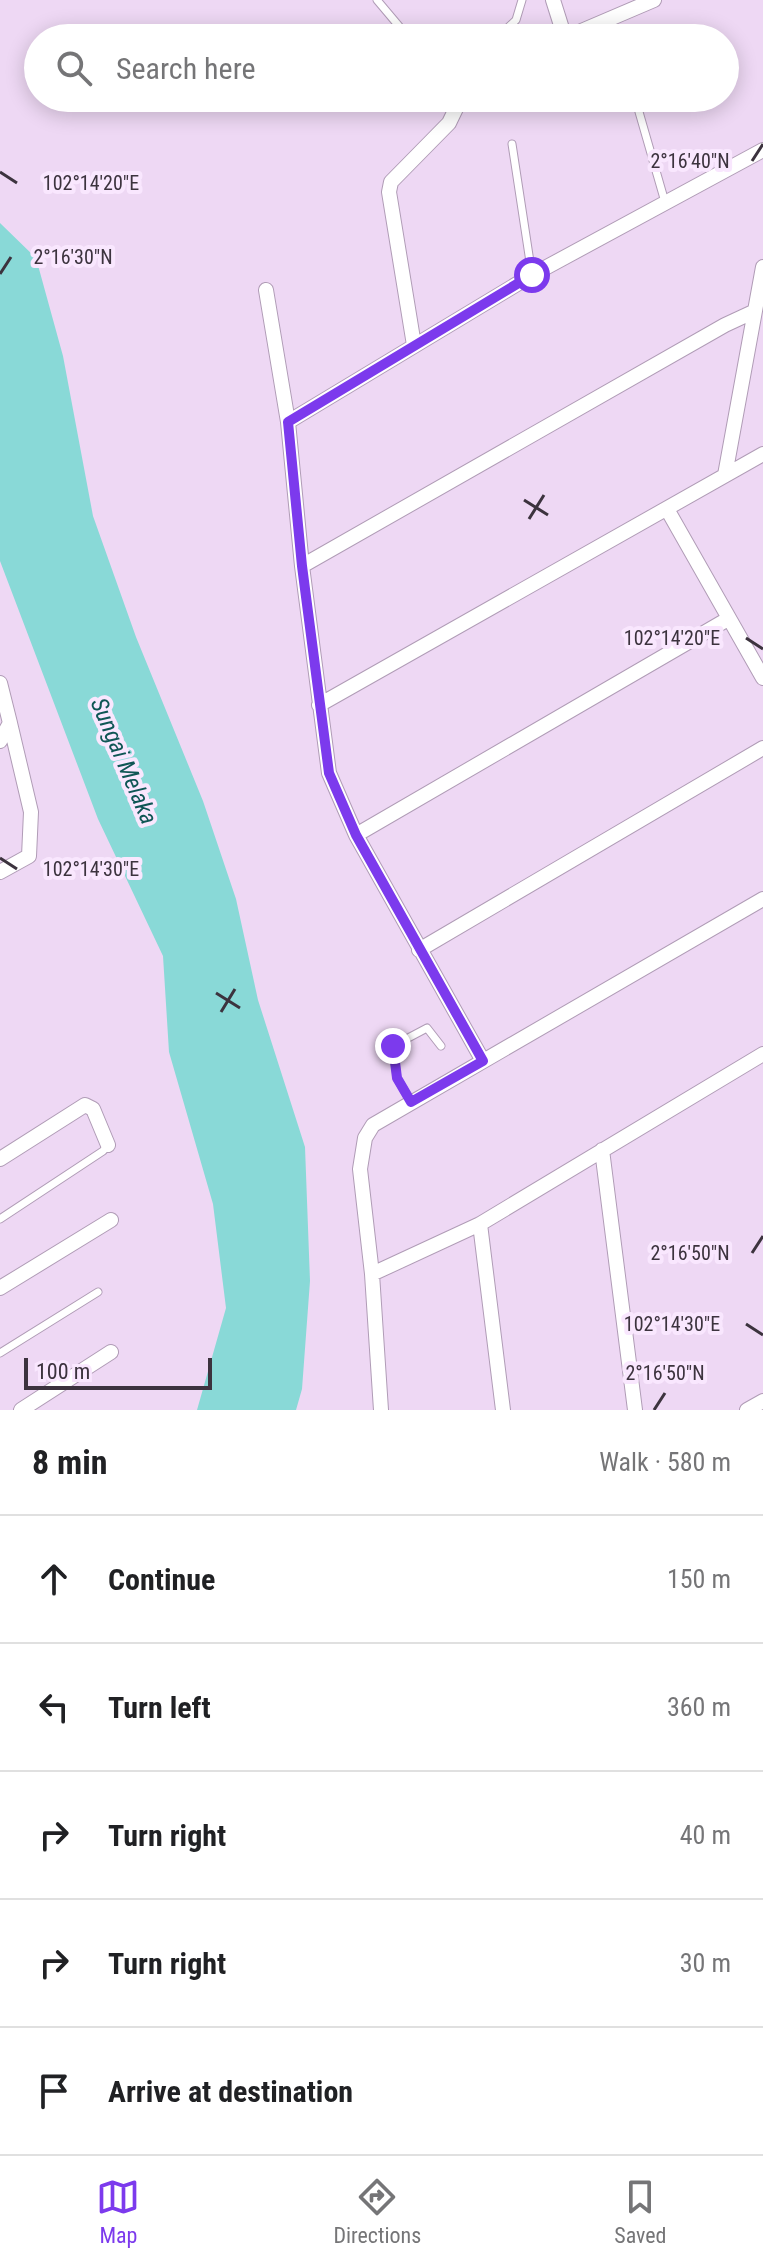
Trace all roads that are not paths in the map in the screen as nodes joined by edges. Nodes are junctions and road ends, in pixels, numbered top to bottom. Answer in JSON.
{"nodes":[{"id":1,"x":377,"y":0,"type":"edge"},
{"id":2,"x":522,"y":0,"type":"edge"},
{"id":3,"x":553,"y":0,"type":"edge"},
{"id":4,"x":654,"y":0,"type":"edge"},
{"id":5,"x":397,"y":24,"type":"edge"},
{"id":6,"x":512,"y":24,"type":"edge"},
{"id":7,"x":561,"y":24,"type":"edge"},
{"id":8,"x":598,"y":24,"type":"edge"},
{"id":9,"x":454,"y":112,"type":"edge"},
{"id":10,"x":639,"y":112,"type":"edge"},
{"id":11,"x":512,"y":144,"type":"dead end"},
{"id":12,"x":763,"y":150,"type":"edge"},
{"id":13,"x":665,"y":202,"type":"junction"},
{"id":14,"x":763,"y":267,"type":"edge"},
{"id":15,"x":532,"y":275,"type":"junction"},
{"id":16,"x":266,"y":290,"type":"dead end"},
{"id":17,"x":753,"y":312,"type":"junction"},
{"id":18,"x":414,"y":345,"type":"junction"},
{"id":19,"x":288,"y":422,"type":"junction"},
{"id":20,"x":763,"y":454,"type":"edge"},
{"id":21,"x":725,"y":475,"type":"junction"},
{"id":22,"x":667,"y":509,"type":"junction"},
{"id":23,"x":302,"y":566,"type":"junction"},
{"id":24,"x":728,"y":619,"type":"junction"},
{"id":25,"x":763,"y":678,"type":"edge"},
{"id":26,"x":0,"y":683,"type":"edge"},
{"id":27,"x":319,"y":705,"type":"junction"},
{"id":28,"x":10,"y":723,"type":"junction"},
{"id":29,"x":0,"y":741,"type":"edge"},
{"id":30,"x":763,"y":748,"type":"edge"},
{"id":31,"x":356,"y":835,"type":"junction"},
{"id":32,"x":0,"y":872,"type":"edge"},
{"id":33,"x":763,"y":899,"type":"edge"},
{"id":34,"x":419,"y":950,"type":"junction"},
{"id":35,"x":441,"y":1046,"type":"dead end"},
{"id":36,"x":763,"y":1054,"type":"edge"},
{"id":37,"x":483,"y":1061,"type":"junction"},
{"id":38,"x":411,"y":1102,"type":"junction"},
{"id":39,"x":108,"y":1145,"type":"joint"},
{"id":40,"x":602,"y":1150,"type":"junction"},
{"id":41,"x":0,"y":1159,"type":"edge"},
{"id":42,"x":0,"y":1219,"type":"edge"},
{"id":43,"x":111,"y":1220,"type":"dead end"},
{"id":44,"x":480,"y":1224,"type":"junction"},
{"id":45,"x":372,"y":1274,"type":"junction"},
{"id":46,"x":0,"y":1288,"type":"edge"},
{"id":47,"x":98,"y":1292,"type":"dead end"},
{"id":48,"x":111,"y":1352,"type":"dead end"},
{"id":49,"x":0,"y":1353,"type":"edge"},
{"id":50,"x":763,"y":1401,"type":"edge"},
{"id":51,"x":21,"y":1410,"type":"edge"},
{"id":52,"x":381,"y":1410,"type":"edge"},
{"id":53,"x":503,"y":1410,"type":"edge"},
{"id":54,"x":635,"y":1410,"type":"edge"},
{"id":55,"x":747,"y":1410,"type":"edge"}],
"edges":[{"from":1,"to":5,"type":"lane"},
{"from":2,"to":6,"type":"lane"},
{"from":3,"to":7,"type":"street"},
{"from":4,"to":8,"type":"street"},
{"from":9,"to":18,"type":"street"},
{"from":10,"to":13,"type":"lane"},
{"from":11,"to":15,"type":"lane"},
{"from":12,"to":13,"type":"street"},
{"from":13,"to":15,"type":"street"},
{"from":14,"to":17,"type":"street"},
{"from":15,"to":18,"type":"street"},
{"from":16,"to":19,"type":"street"},
{"from":17,"to":21,"type":"street"},
{"from":17,"to":23,"type":"street"},
{"from":18,"to":19,"type":"street"},
{"from":19,"to":23,"type":"street"},
{"from":20,"to":21,"type":"street"},
{"from":21,"to":22,"type":"street"},
{"from":22,"to":24,"type":"street"},
{"from":22,"to":27,"type":"street"},
{"from":23,"to":27,"type":"street"},
{"from":24,"to":25,"type":"street"},
{"from":24,"to":31,"type":"street"},
{"from":26,"to":28,"type":"street"},
{"from":27,"to":31,"type":"street"},
{"from":28,"to":29,"type":"street"},
{"from":28,"to":32,"type":"street"},
{"from":30,"to":34,"type":"street"},
{"from":31,"to":34,"type":"street"},
{"from":33,"to":37,"type":"street"},
{"from":34,"to":37,"type":"street"},
{"from":35,"to":38,"type":"lane"},
{"from":36,"to":40,"type":"street"},
{"from":37,"to":38,"type":"street"},
{"from":38,"to":45,"type":"street"},
{"from":39,"to":41,"type":"street"},
{"from":39,"to":42,"type":"lane"},
{"from":40,"to":44,"type":"street"},
{"from":40,"to":54,"type":"street"},
{"from":43,"to":46,"type":"street"},
{"from":44,"to":45,"type":"street"},
{"from":44,"to":53,"type":"street"},
{"from":45,"to":52,"type":"street"},
{"from":47,"to":49,"type":"lane"},
{"from":48,"to":51,"type":"street"},
{"from":50,"to":55,"type":"street"}]}
